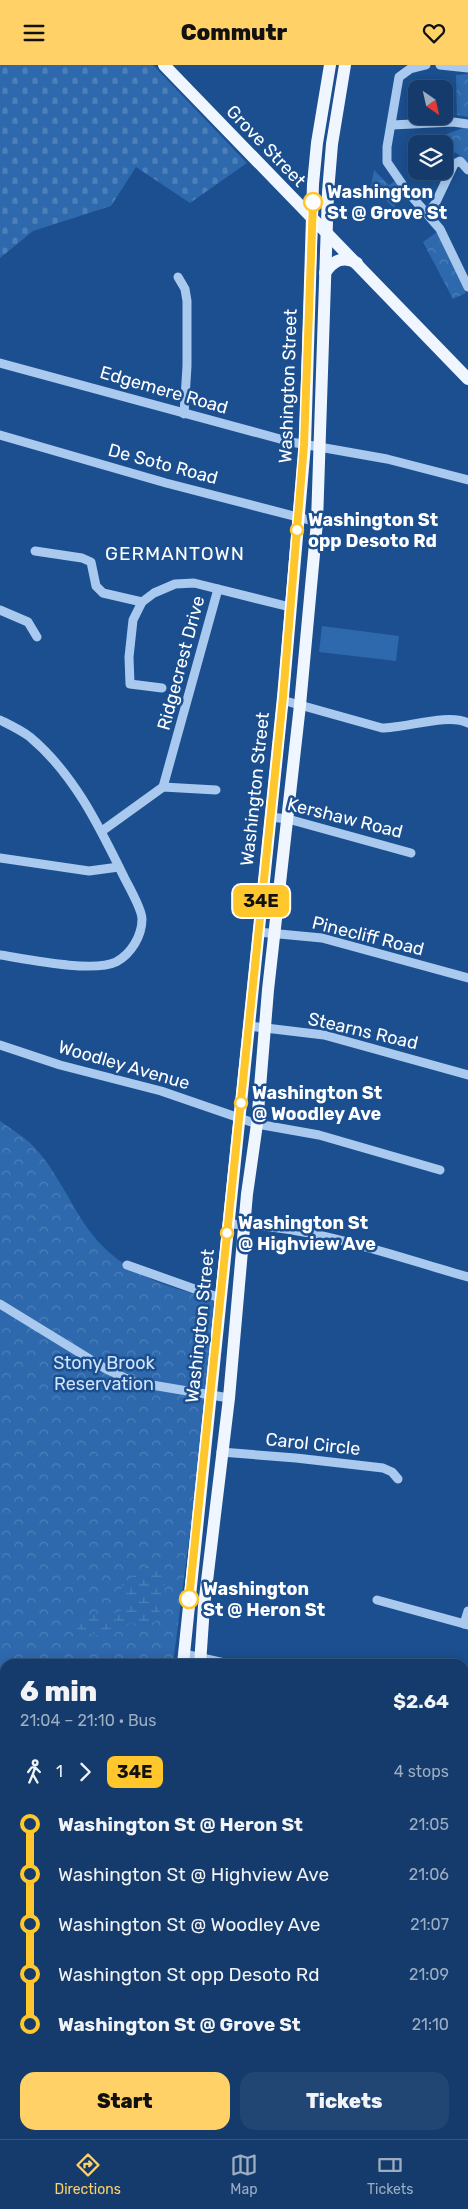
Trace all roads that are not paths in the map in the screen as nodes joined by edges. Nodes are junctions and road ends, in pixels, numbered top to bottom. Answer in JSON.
{"nodes":[{"id":1,"x":164,"y":65,"type":"edge"},
{"id":2,"x":330,"y":65,"type":"edge"},
{"id":3,"x":345,"y":65,"type":"edge"},
{"id":4,"x":426,"y":65,"type":"edge"},
{"id":5,"x":440,"y":65,"type":"edge"},
{"id":6,"x":468,"y":68,"type":"edge"},
{"id":7,"x":468,"y":124,"type":"edge"},
{"id":8,"x":392,"y":125,"type":"junction"},
{"id":9,"x":468,"y":170,"type":"edge"},
{"id":10,"x":427,"y":213,"type":"junction"},
{"id":11,"x":312,"y":219,"type":"junction"},
{"id":12,"x":326,"y":233,"type":"junction"},
{"id":13,"x":357,"y":263,"type":"junction"},
{"id":14,"x":325,"y":273,"type":"junction"},
{"id":15,"x":178,"y":277,"type":"dead end"},
{"id":16,"x":468,"y":287,"type":"edge"},
{"id":17,"x":0,"y":363,"type":"edge"},
{"id":18,"x":468,"y":379,"type":"edge"},
{"id":19,"x":184,"y":413,"type":"junction"},
{"id":20,"x":0,"y":435,"type":"edge"},
{"id":21,"x":304,"y":445,"type":"junction"},
{"id":22,"x":319,"y":447,"type":"junction"},
{"id":23,"x":468,"y":481,"type":"edge"},
{"id":24,"x":298,"y":517,"type":"junction"},
{"id":25,"x":317,"y":522,"type":"junction"},
{"id":26,"x":35,"y":551,"type":"dead end"},
{"id":27,"x":218,"y":589,"type":"junction"},
{"id":28,"x":142,"y":602,"type":"junction"},
{"id":29,"x":290,"y":607,"type":"junction"},
{"id":30,"x":0,"y":610,"type":"edge"},
{"id":31,"x":37,"y":637,"type":"dead end"},
{"id":32,"x":162,"y":688,"type":"dead end"},
{"id":33,"x":282,"y":700,"type":"junction"},
{"id":34,"x":300,"y":705,"type":"junction"},
{"id":35,"x":0,"y":719,"type":"edge"},
{"id":36,"x":468,"y":723,"type":"edge"},
{"id":37,"x":163,"y":787,"type":"junction"},
{"id":38,"x":216,"y":790,"type":"dead end"},
{"id":39,"x":270,"y":817,"type":"junction"},
{"id":40,"x":288,"y":819,"type":"junction"},
{"id":41,"x":102,"y":831,"type":"junction"},
{"id":42,"x":412,"y":853,"type":"dead end"},
{"id":43,"x":0,"y":858,"type":"edge"},
{"id":44,"x":119,"y":867,"type":"junction"},
{"id":45,"x":258,"y":932,"type":"junction"},
{"id":46,"x":276,"y":933,"type":"junction"},
{"id":47,"x":0,"y":955,"type":"edge"},
{"id":48,"x":468,"y":978,"type":"edge"},
{"id":49,"x":248,"y":1026,"type":"junction"},
{"id":50,"x":266,"y":1028,"type":"junction"},
{"id":51,"x":0,"y":1045,"type":"edge"},
{"id":52,"x":468,"y":1075,"type":"edge"},
{"id":53,"x":240,"y":1117,"type":"junction"},
{"id":54,"x":257,"y":1124,"type":"junction"},
{"id":55,"x":440,"y":1170,"type":"dead end"},
{"id":56,"x":228,"y":1224,"type":"junction"},
{"id":57,"x":244,"y":1224,"type":"junction"},
{"id":58,"x":127,"y":1265,"type":"dead end"},
{"id":59,"x":468,"y":1277,"type":"edge"},
{"id":60,"x":220,"y":1298,"type":"junction"},
{"id":61,"x":0,"y":1305,"type":"edge"},
{"id":62,"x":210,"y":1395,"type":"junction"},
{"id":63,"x":229,"y":1399,"type":"junction"},
{"id":64,"x":221,"y":1452,"type":"junction"},
{"id":65,"x":398,"y":1479,"type":"dead end"},
{"id":66,"x":377,"y":1600,"type":"dead end"},
{"id":67,"x":468,"y":1611,"type":"edge"},
{"id":68,"x":466,"y":1625,"type":"edge"},
{"id":69,"x":183,"y":1659,"type":"edge"},
{"id":70,"x":200,"y":1659,"type":"edge"}],
"edges":[{"from":1,"to":11,"type":"main road","name":"Grove Street"},
{"from":2,"to":11,"type":"main road","name":"Washington Street"},
{"from":3,"to":12,"type":"main road","name":"Washington Street"},
{"from":4,"to":8,"type":"street"},
{"from":5,"to":6,"type":"street"},
{"from":7,"to":8,"type":"street"},
{"from":8,"to":10,"type":"street"},
{"from":9,"to":10,"type":"street"},
{"from":10,"to":16,"type":"street"},
{"from":11,"to":12,"type":"main road","name":"Grove Street"},
{"from":11,"to":21,"type":"main road","name":"Washington Street"},
{"from":12,"to":13,"type":"main road","name":"Grove Street"},
{"from":12,"to":14,"type":"main road","name":"Washington Street"},
{"from":13,"to":14,"type":"main road"},
{"from":13,"to":18,"type":"main road","name":"Grove Street"},
{"from":14,"to":22,"type":"main road","name":"Washington Street"},
{"from":15,"to":19,"type":"street"},
{"from":17,"to":19,"type":"street","name":"Edgemere Road"},
{"from":19,"to":21,"type":"street","name":"Edgemere Road"},
{"from":20,"to":24,"type":"street","name":"De Soto Road"},
{"from":21,"to":22,"type":"street","name":"Edgemere Road"},
{"from":21,"to":24,"type":"main road","name":"Washington Street"},
{"from":22,"to":23,"type":"street","name":"Edgemere Road"},
{"from":22,"to":25,"type":"main road","name":"Washington Street"},
{"from":24,"to":25,"type":"street","name":"De Soto Road"},
{"from":24,"to":29,"type":"main road","name":"Washington Street"},
{"from":25,"to":34,"type":"main road","name":"Washington Street"},
{"from":26,"to":28,"type":"street"},
{"from":27,"to":28,"type":"street"},
{"from":27,"to":29,"type":"street","name":"Ridgecrest Drive"},
{"from":27,"to":37,"type":"street","name":"Ridgecrest Drive"},
{"from":28,"to":32,"type":"street"},
{"from":29,"to":33,"type":"main road","name":"Washington Street"},
{"from":30,"to":31,"type":"street"},
{"from":33,"to":34,"type":"street"},
{"from":33,"to":39,"type":"main road","name":"Washington Street"},
{"from":34,"to":36,"type":"street"},
{"from":34,"to":40,"type":"main road","name":"Washington Street"},
{"from":35,"to":41,"type":"street"},
{"from":37,"to":38,"type":"street"},
{"from":37,"to":41,"type":"street"},
{"from":39,"to":40,"type":"street","name":"Kershaw Road"},
{"from":39,"to":45,"type":"main road","name":"Washington Street"},
{"from":40,"to":42,"type":"street","name":"Kershaw Road"},
{"from":40,"to":46,"type":"main road","name":"Washington Street"},
{"from":41,"to":44,"type":"street"},
{"from":43,"to":44,"type":"street"},
{"from":44,"to":47,"type":"street"},
{"from":45,"to":46,"type":"street","name":"Pinecliff Road"},
{"from":45,"to":49,"type":"main road","name":"Washington Street"},
{"from":46,"to":48,"type":"street","name":"Pinecliff Road"},
{"from":46,"to":50,"type":"main road","name":"Washington Street"},
{"from":49,"to":50,"type":"street","name":"Stearns Road"},
{"from":49,"to":53,"type":"main road","name":"Washington Street"},
{"from":50,"to":52,"type":"street","name":"Stearns Road"},
{"from":50,"to":54,"type":"main road","name":"Washington Street"},
{"from":51,"to":53,"type":"street","name":"Woodley Avenue"},
{"from":53,"to":54,"type":"street","name":"Woodley Avenue"},
{"from":53,"to":56,"type":"main road","name":"Washington Street"},
{"from":54,"to":55,"type":"street","name":"Woodley Avenue"},
{"from":54,"to":57,"type":"main road","name":"Washington Street"},
{"from":56,"to":57,"type":"street"},
{"from":56,"to":60,"type":"main road","name":"Washington Street"},
{"from":57,"to":59,"type":"street"},
{"from":57,"to":63,"type":"main road","name":"Washington Street"},
{"from":58,"to":60,"type":"street"},
{"from":60,"to":62,"type":"main road","name":"Washington Street"},
{"from":61,"to":62,"type":"street"},
{"from":62,"to":63,"type":"street"},
{"from":62,"to":69,"type":"main road","name":"Washington Street"},
{"from":63,"to":64,"type":"main road","name":"Washington Street"},
{"from":64,"to":65,"type":"street","name":"Carol Circle"},
{"from":64,"to":70,"type":"main road","name":"Washington Street"},
{"from":66,"to":68,"type":"street"},
{"from":67,"to":68,"type":"street"}]}
